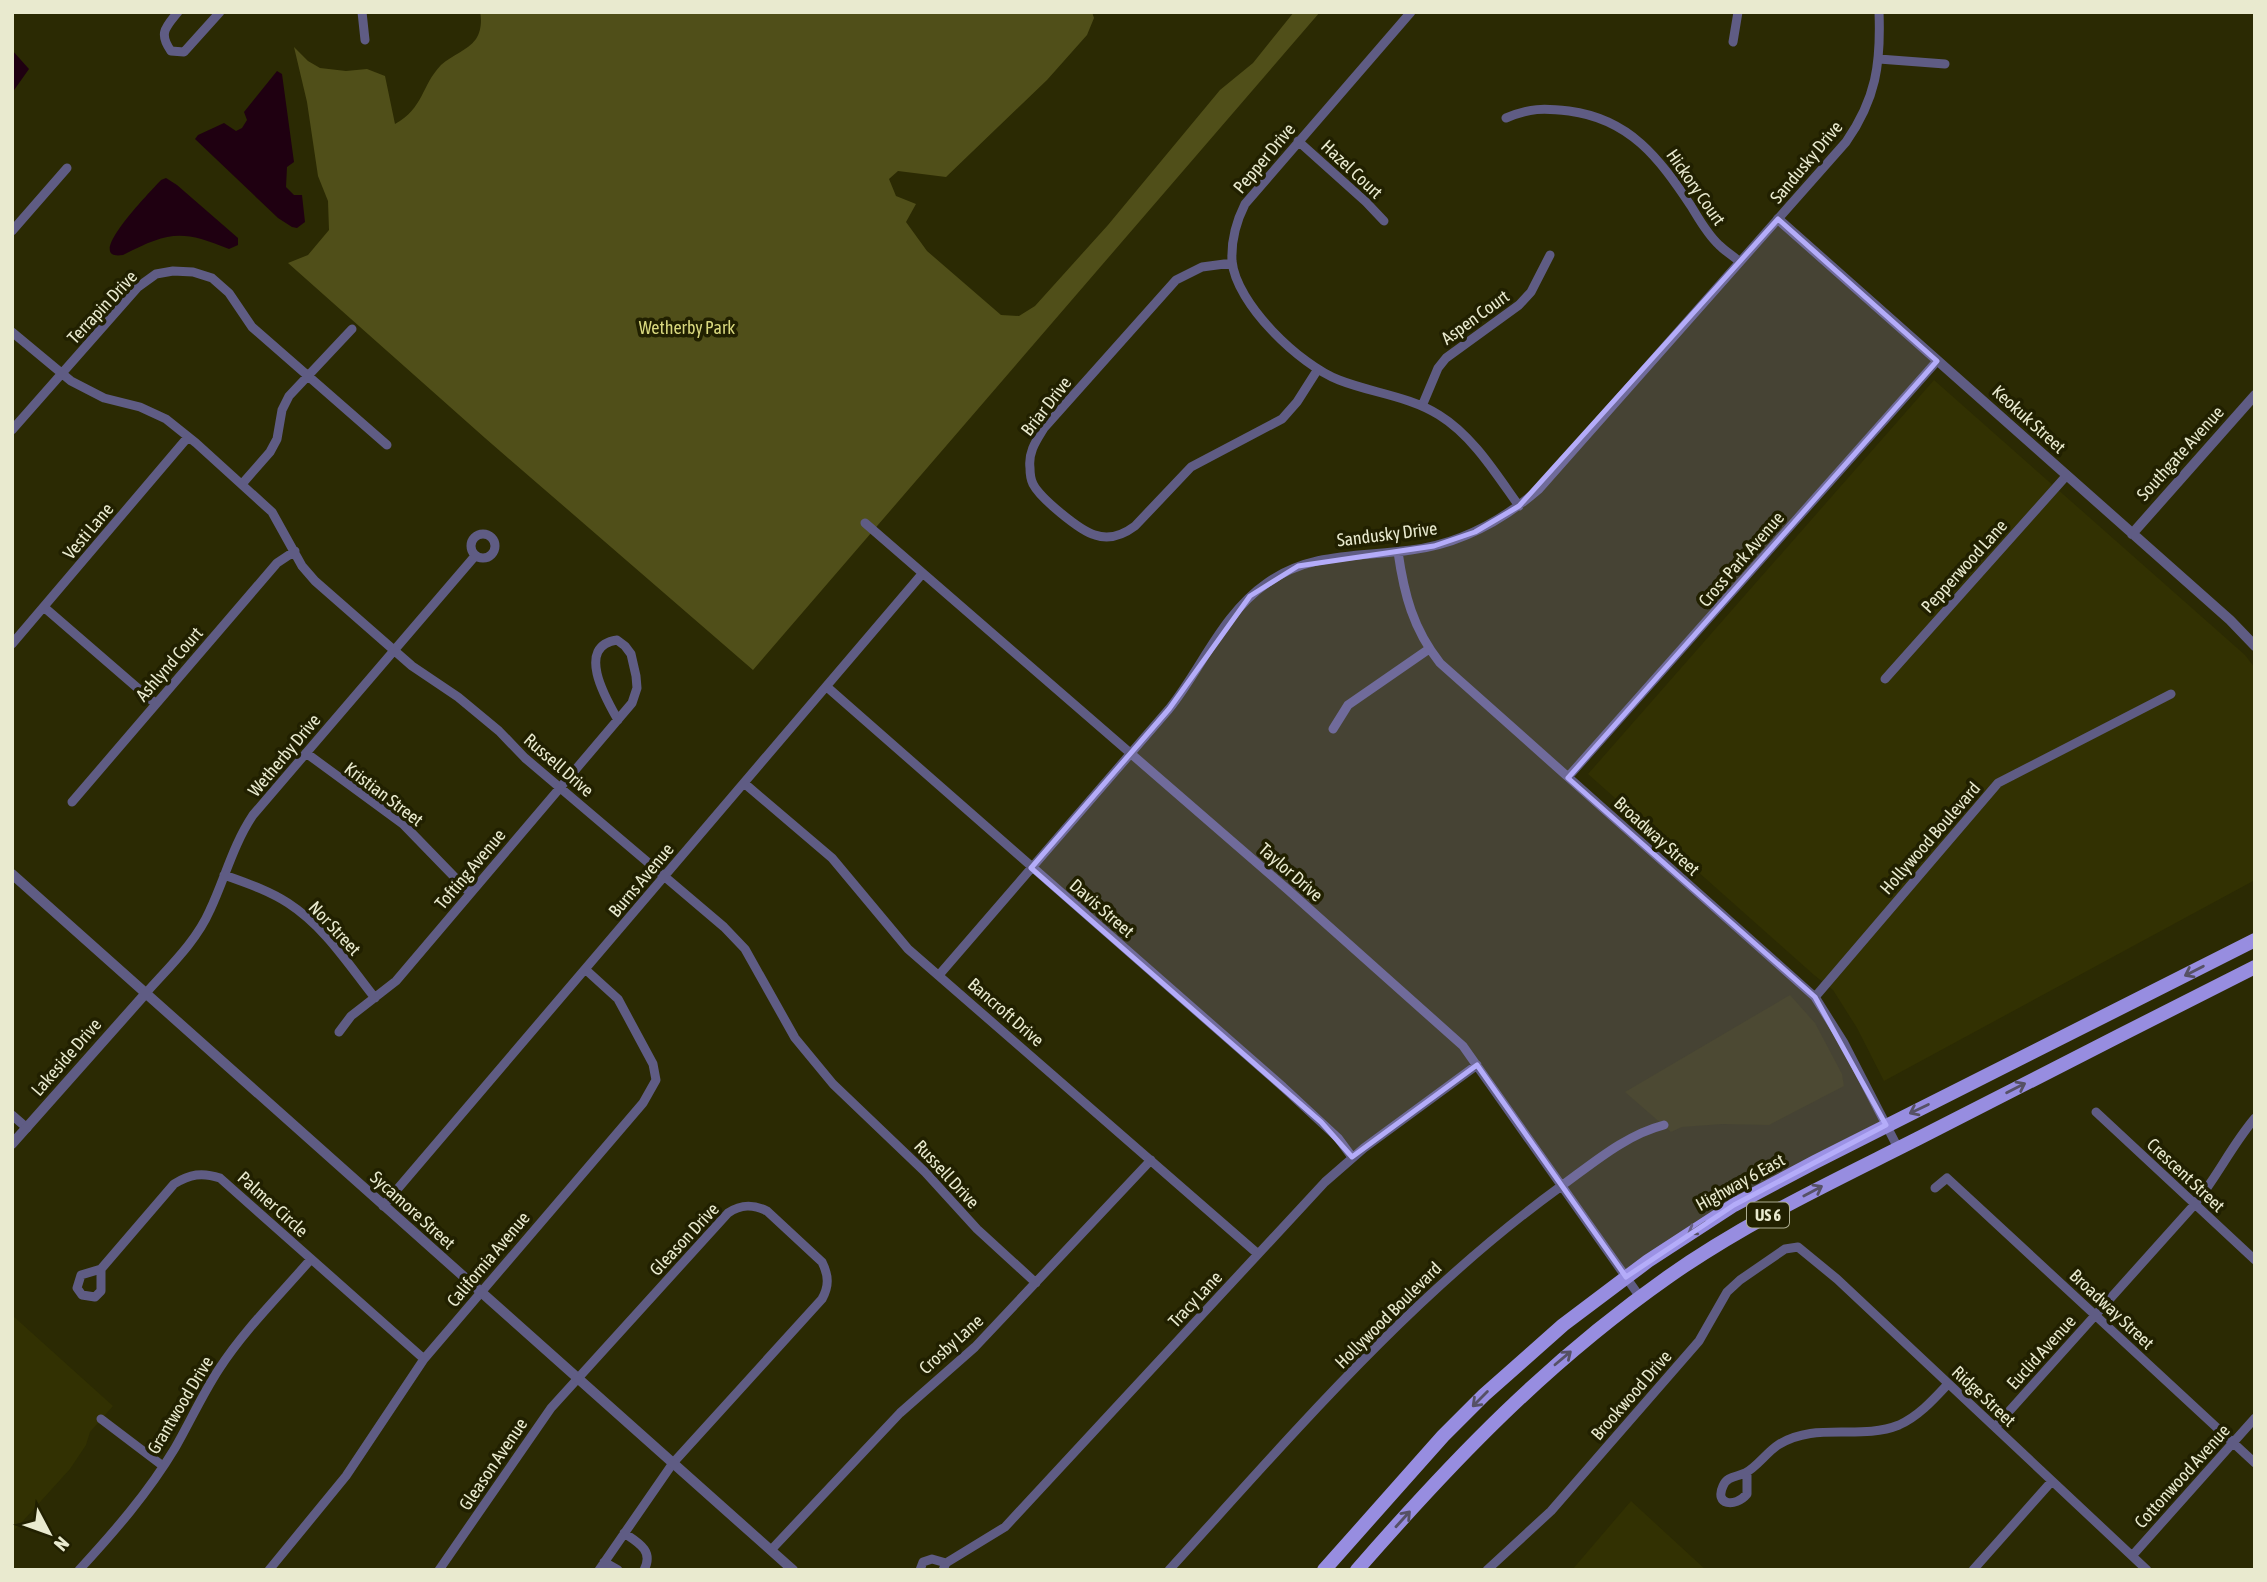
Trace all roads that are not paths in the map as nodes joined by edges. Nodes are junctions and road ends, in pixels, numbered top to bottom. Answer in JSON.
{"nodes":[{"id":1,"x":178,"y":12,"type":"edge"},
{"id":2,"x":220,"y":12,"type":"edge"},
{"id":3,"x":362,"y":12,"type":"edge"},
{"id":4,"x":1411,"y":12,"type":"edge"},
{"id":5,"x":1738,"y":12,"type":"edge"},
{"id":6,"x":1879,"y":12,"type":"edge"},
{"id":7,"x":365,"y":40,"type":"dead end"},
{"id":8,"x":1732,"y":42,"type":"dead end"},
{"id":9,"x":1879,"y":59,"type":"junction"},
{"id":10,"x":1945,"y":64,"type":"dead end"},
{"id":11,"x":1506,"y":118,"type":"dead end"},
{"id":12,"x":1298,"y":141,"type":"junction"},
{"id":13,"x":66,"y":168,"type":"dead end"},
{"id":14,"x":1777,"y":219,"type":"junction"},
{"id":15,"x":1384,"y":221,"type":"dead end"},
{"id":16,"x":12,"y":231,"type":"edge"},
{"id":17,"x":1550,"y":255,"type":"dead end"},
{"id":18,"x":1740,"y":262,"type":"junction"},
{"id":19,"x":1232,"y":263,"type":"junction"},
{"id":20,"x":352,"y":329,"type":"dead end"},
{"id":21,"x":12,"y":332,"type":"edge"},
{"id":22,"x":1937,"y":361,"type":"junction"},
{"id":23,"x":1318,"y":369,"type":"junction"},
{"id":24,"x":62,"y":374,"type":"junction"},
{"id":25,"x":306,"y":376,"type":"junction"},
{"id":26,"x":2255,"y":395,"type":"edge"},
{"id":27,"x":1422,"y":406,"type":"junction"},
{"id":28,"x":12,"y":430,"type":"edge"},
{"id":29,"x":188,"y":437,"type":"junction"},
{"id":30,"x":387,"y":445,"type":"dead end"},
{"id":31,"x":2067,"y":475,"type":"junction"},
{"id":32,"x":242,"y":484,"type":"junction"},
{"id":33,"x":1519,"y":506,"type":"junction"},
{"id":34,"x":865,"y":523,"type":"dead end"},
{"id":35,"x":2132,"y":534,"type":"junction"},
{"id":36,"x":295,"y":551,"type":"junction"},
{"id":37,"x":1398,"y":552,"type":"junction"},
{"id":38,"x":475,"y":556,"type":"dead end"},
{"id":39,"x":922,"y":574,"type":"junction"},
{"id":40,"x":45,"y":608,"type":"junction"},
{"id":41,"x":12,"y":644,"type":"edge"},
{"id":42,"x":2255,"y":646,"type":"edge"},
{"id":43,"x":1429,"y":649,"type":"junction"},
{"id":44,"x":394,"y":650,"type":"junction"},
{"id":45,"x":1885,"y":678,"type":"dead end"},
{"id":46,"x":827,"y":687,"type":"junction"},
{"id":47,"x":2171,"y":694,"type":"dead end"},
{"id":48,"x":156,"y":704,"type":"junction"},
{"id":49,"x":618,"y":720,"type":"junction"},
{"id":50,"x":1333,"y":729,"type":"dead end"},
{"id":51,"x":306,"y":753,"type":"junction"},
{"id":52,"x":1130,"y":754,"type":"junction"},
{"id":53,"x":1568,"y":778,"type":"junction"},
{"id":54,"x":744,"y":783,"type":"junction"},
{"id":55,"x":560,"y":788,"type":"junction"},
{"id":56,"x":72,"y":802,"type":"dead end"},
{"id":57,"x":1031,"y":868,"type":"junction"},
{"id":58,"x":12,"y":874,"type":"edge"},
{"id":59,"x":224,"y":875,"type":"junction"},
{"id":60,"x":665,"y":876,"type":"junction"},
{"id":61,"x":470,"y":893,"type":"junction"},
{"id":62,"x":2255,"y":940,"type":"edge"},
{"id":63,"x":2255,"y":967,"type":"edge"},
{"id":64,"x":585,"y":970,"type":"junction"},
{"id":65,"x":939,"y":975,"type":"junction"},
{"id":66,"x":146,"y":993,"type":"junction"},
{"id":67,"x":1815,"y":997,"type":"junction"},
{"id":68,"x":375,"y":998,"type":"junction"},
{"id":69,"x":339,"y":1032,"type":"dead end"},
{"id":70,"x":1477,"y":1066,"type":"junction"},
{"id":71,"x":2096,"y":1112,"type":"dead end"},
{"id":72,"x":12,"y":1115,"type":"edge"},
{"id":73,"x":2255,"y":1118,"type":"edge"},
{"id":74,"x":1664,"y":1125,"type":"dead end"},
{"id":75,"x":1886,"y":1125,"type":"junction"},
{"id":76,"x":27,"y":1128,"type":"junction"},
{"id":77,"x":12,"y":1144,"type":"edge"},
{"id":78,"x":1898,"y":1148,"type":"junction"},
{"id":79,"x":1352,"y":1157,"type":"junction"},
{"id":80,"x":1151,"y":1160,"type":"junction"},
{"id":81,"x":1563,"y":1185,"type":"junction"},
{"id":82,"x":1935,"y":1188,"type":"dead end"},
{"id":83,"x":2195,"y":1204,"type":"junction"},
{"id":84,"x":383,"y":1206,"type":"junction"},
{"id":85,"x":1798,"y":1247,"type":"joint"},
{"id":86,"x":1258,"y":1254,"type":"junction"},
{"id":87,"x":311,"y":1259,"type":"junction"},
{"id":88,"x":2255,"y":1260,"type":"edge"},
{"id":89,"x":101,"y":1269,"type":"dead end"},
{"id":90,"x":1626,"y":1276,"type":"junction"},
{"id":91,"x":1036,"y":1283,"type":"junction"},
{"id":92,"x":480,"y":1292,"type":"junction"},
{"id":93,"x":1640,"y":1297,"type":"junction"},
{"id":94,"x":2095,"y":1315,"type":"junction"},
{"id":95,"x":424,"y":1359,"type":"junction"},
{"id":96,"x":576,"y":1377,"type":"junction"},
{"id":97,"x":1948,"y":1384,"type":"junction"},
{"id":98,"x":2255,"y":1418,"type":"edge"},
{"id":99,"x":101,"y":1419,"type":"dead end"},
{"id":100,"x":1995,"y":1427,"type":"junction"},
{"id":101,"x":2232,"y":1443,"type":"junction"},
{"id":102,"x":673,"y":1463,"type":"junction"},
{"id":103,"x":2255,"y":1464,"type":"edge"},
{"id":104,"x":163,"y":1466,"type":"junction"},
{"id":105,"x":1747,"y":1473,"type":"dead end"},
{"id":106,"x":2052,"y":1480,"type":"junction"},
{"id":107,"x":624,"y":1533,"type":"junction"},
{"id":108,"x":771,"y":1550,"type":"junction"},
{"id":109,"x":2132,"y":1556,"type":"junction"},
{"id":110,"x":601,"y":1566,"type":"edge"},
{"id":111,"x":945,"y":1567,"type":"edge"},
{"id":112,"x":79,"y":1570,"type":"edge"},
{"id":113,"x":270,"y":1570,"type":"edge"},
{"id":114,"x":439,"y":1570,"type":"edge"},
{"id":115,"x":618,"y":1570,"type":"edge"},
{"id":116,"x":644,"y":1570,"type":"edge"},
{"id":117,"x":793,"y":1570,"type":"edge"},
{"id":118,"x":920,"y":1570,"type":"edge"},
{"id":119,"x":1169,"y":1570,"type":"edge"},
{"id":120,"x":1324,"y":1570,"type":"edge"},
{"id":121,"x":1357,"y":1570,"type":"edge"},
{"id":122,"x":1487,"y":1570,"type":"edge"},
{"id":123,"x":1973,"y":1570,"type":"edge"},
{"id":124,"x":2147,"y":1570,"type":"edge"}],
"edges":[{"from":1,"to":2,"type":"street"},
{"from":3,"to":7,"type":"street"},
{"from":4,"to":12,"type":"street","name":"Pepper Drive"},
{"from":5,"to":8,"type":"street"},
{"from":6,"to":9,"type":"street","name":"Sandusky Drive"},
{"from":9,"to":10,"type":"street"},
{"from":9,"to":14,"type":"street","name":"Sandusky Drive"},
{"from":11,"to":18,"type":"street","name":"Hickory Court"},
{"from":12,"to":15,"type":"street","name":"Hazel Court"},
{"from":12,"to":19,"type":"street","name":"Pepper Drive"},
{"from":13,"to":16,"type":"street"},
{"from":14,"to":18,"type":"street","name":"Sandusky Drive"},
{"from":14,"to":22,"type":"street","name":"Keokuk Street"},
{"from":17,"to":27,"type":"street","name":"Aspen Court"},
{"from":18,"to":33,"type":"street","name":"Sandusky Drive"},
{"from":19,"to":23,"type":"street","name":"Pepper Drive"},
{"from":19,"to":23,"type":"street","name":"Briar Drive"},
{"from":20,"to":25,"type":"street"},
{"from":21,"to":24,"type":"street","name":"Russell Drive"},
{"from":22,"to":31,"type":"street","name":"Keokuk Street"},
{"from":22,"to":53,"type":"street","name":"Cross Park Avenue"},
{"from":23,"to":27,"type":"street","name":"Pepper Drive"},
{"from":24,"to":25,"type":"street","name":"Terrapin Drive"},
{"from":24,"to":28,"type":"street","name":"Terrapin Drive"},
{"from":24,"to":29,"type":"street","name":"Russell Drive"},
{"from":25,"to":30,"type":"street","name":"Terrapin Drive"},
{"from":25,"to":32,"type":"street"},
{"from":26,"to":35,"type":"street","name":"Southgate Avenue"},
{"from":27,"to":33,"type":"street","name":"Pepper Drive"},
{"from":29,"to":32,"type":"street","name":"Russell Drive"},
{"from":29,"to":40,"type":"street","name":"Vesti Lane"},
{"from":31,"to":35,"type":"street","name":"Keokuk Street"},
{"from":31,"to":45,"type":"street","name":"Pepperwood Lane"},
{"from":32,"to":36,"type":"street","name":"Russell Drive"},
{"from":33,"to":37,"type":"street","name":"Sandusky Drive"},
{"from":34,"to":39,"type":"street","name":"Taylor Drive"},
{"from":35,"to":42,"type":"street","name":"Keokuk Street"},
{"from":36,"to":44,"type":"street","name":"Russell Drive"},
{"from":36,"to":48,"type":"street","name":"Ashlynd Court"},
{"from":37,"to":43,"type":"street","name":"Broadway Street"},
{"from":37,"to":52,"type":"street","name":"Sandusky Drive"},
{"from":38,"to":44,"type":"street","name":"Wetherby Drive"},
{"from":39,"to":46,"type":"street","name":"Burns Avenue"},
{"from":39,"to":52,"type":"street","name":"Taylor Drive"},
{"from":40,"to":41,"type":"street","name":"Vesti Lane"},
{"from":40,"to":48,"type":"street"},
{"from":43,"to":50,"type":"street"},
{"from":43,"to":53,"type":"street","name":"Broadway Street"},
{"from":44,"to":51,"type":"street","name":"Wetherby Drive"},
{"from":44,"to":55,"type":"street","name":"Russell Drive"},
{"from":46,"to":54,"type":"street","name":"Burns Avenue"},
{"from":46,"to":57,"type":"street","name":"Davis Street"},
{"from":47,"to":67,"type":"street","name":"Hollywood Boulevard"},
{"from":48,"to":56,"type":"street","name":"Ashlynd Court"},
{"from":49,"to":49,"type":"street","name":"Tofting Avenue"},
{"from":49,"to":55,"type":"street","name":"Tofting Avenue"},
{"from":51,"to":59,"type":"street","name":"Wetherby Drive"},
{"from":51,"to":61,"type":"street","name":"Kristian Street"},
{"from":52,"to":57,"type":"street","name":"Sandusky Drive"},
{"from":52,"to":70,"type":"street","name":"Taylor Drive"},
{"from":53,"to":67,"type":"street","name":"Broadway Street"},
{"from":54,"to":60,"type":"street","name":"Burns Avenue"},
{"from":54,"to":65,"type":"street","name":"Bancroft Drive"},
{"from":55,"to":60,"type":"street","name":"Russell Drive"},
{"from":55,"to":61,"type":"street","name":"Tofting Avenue"},
{"from":57,"to":65,"type":"street","name":"Sandusky Drive"},
{"from":57,"to":79,"type":"street","name":"Davis Street"},
{"from":58,"to":66,"type":"street","name":"Sycamore Street"},
{"from":59,"to":66,"type":"street","name":"Wetherby Drive"},
{"from":59,"to":68,"type":"street","name":"Nor Street"},
{"from":60,"to":64,"type":"street","name":"Burns Avenue"},
{"from":60,"to":91,"type":"street","name":"Russell Drive"},
{"from":61,"to":68,"type":"street","name":"Tofting Avenue"},
{"from":62,"to":75,"type":"main road","name":"Highway 6 East","number":"US 6","one_way":true},
{"from":78,"to":63,"type":"main road","number":"US 6","one_way":true},
{"from":64,"to":84,"type":"street","name":"Burns Avenue"},
{"from":64,"to":92,"type":"street","name":"California Avenue"},
{"from":65,"to":80,"type":"street","name":"Bancroft Drive"},
{"from":66,"to":76,"type":"street","name":"Lakeside Drive"},
{"from":66,"to":84,"type":"street","name":"Sycamore Street"},
{"from":67,"to":75,"type":"street","name":"Broadway Street"},
{"from":68,"to":69,"type":"street","name":"Tofting Avenue"},
{"from":70,"to":79,"type":"street","name":"Tracy Lane"},
{"from":70,"to":81,"type":"street","name":"Taylor Drive"},
{"from":71,"to":83,"type":"street","name":"Crescent Street"},
{"from":72,"to":76,"type":"street"},
{"from":73,"to":83,"type":"street","name":"Euclid Avenue"},
{"from":74,"to":81,"type":"street","name":"Hollywood Boulevard"},
{"from":75,"to":78,"type":"street","name":"Broadway Street"},
{"from":75,"to":90,"type":"main road","name":"Highway 6 East","number":"US 6","one_way":true},
{"from":76,"to":77,"type":"street","name":"Lakeside Drive"},
{"from":93,"to":78,"type":"main road","number":"US 6","one_way":true},
{"from":79,"to":86,"type":"street","name":"Tracy Lane"},
{"from":80,"to":86,"type":"street","name":"Bancroft Drive"},
{"from":80,"to":91,"type":"street","name":"Crosby Lane"},
{"from":81,"to":90,"type":"street","name":"Taylor Drive"},
{"from":81,"to":119,"type":"street","name":"Hollywood Boulevard"},
{"from":82,"to":94,"type":"street","name":"Broadway Street"},
{"from":83,"to":88,"type":"street","name":"Crescent Street"},
{"from":83,"to":94,"type":"street","name":"Euclid Avenue"},
{"from":84,"to":92,"type":"street","name":"Sycamore Street"},
{"from":85,"to":97,"type":"street","name":"Ridge Street"},
{"from":85,"to":122,"type":"street","name":"Brookwood Drive"},
{"from":86,"to":111,"type":"street","name":"Tracy Lane"},
{"from":87,"to":89,"type":"street","name":"Palmer Circle"},
{"from":87,"to":95,"type":"street","name":"Palmer Circle"},
{"from":87,"to":104,"type":"street","name":"Grantwood Drive"},
{"from":90,"to":93,"type":"street","name":"Taylor Drive"},
{"from":90,"to":120,"type":"main road","name":"Highway 6 East","number":"US 6","one_way":true},
{"from":91,"to":108,"type":"street","name":"Crosby Lane"},
{"from":92,"to":95,"type":"street","name":"California Avenue"},
{"from":92,"to":96,"type":"street","name":"Sycamore Street"},
{"from":121,"to":93,"type":"main road","number":"US 6","one_way":true},
{"from":94,"to":100,"type":"street","name":"Euclid Avenue"},
{"from":94,"to":101,"type":"street","name":"Broadway Street"},
{"from":95,"to":113,"type":"street","name":"California Avenue"},
{"from":96,"to":102,"type":"street","name":"Sycamore Street"},
{"from":96,"to":102,"type":"street","name":"Gleason Drive"},
{"from":96,"to":114,"type":"street","name":"Gleason Avenue"},
{"from":97,"to":100,"type":"street","name":"Ridge Street"},
{"from":97,"to":105,"type":"street"},
{"from":98,"to":101,"type":"street","name":"Cottonwood Avenue"},
{"from":99,"to":104,"type":"street"},
{"from":100,"to":106,"type":"street","name":"Ridge Street"},
{"from":101,"to":103,"type":"street","name":"Broadway Street"},
{"from":101,"to":109,"type":"street","name":"Cottonwood Avenue"},
{"from":102,"to":107,"type":"street"},
{"from":102,"to":108,"type":"street","name":"Sycamore Street"},
{"from":104,"to":112,"type":"street","name":"Grantwood Drive"},
{"from":106,"to":109,"type":"street","name":"Ridge Street"},
{"from":106,"to":123,"type":"street"},
{"from":107,"to":110,"type":"street"},
{"from":107,"to":116,"type":"street"},
{"from":108,"to":117,"type":"street","name":"Sycamore Street"},
{"from":109,"to":124,"type":"street","name":"Ridge Street"},
{"from":110,"to":115,"type":"street"},
{"from":111,"to":118,"type":"street","name":"Tracy Lane"}]}
